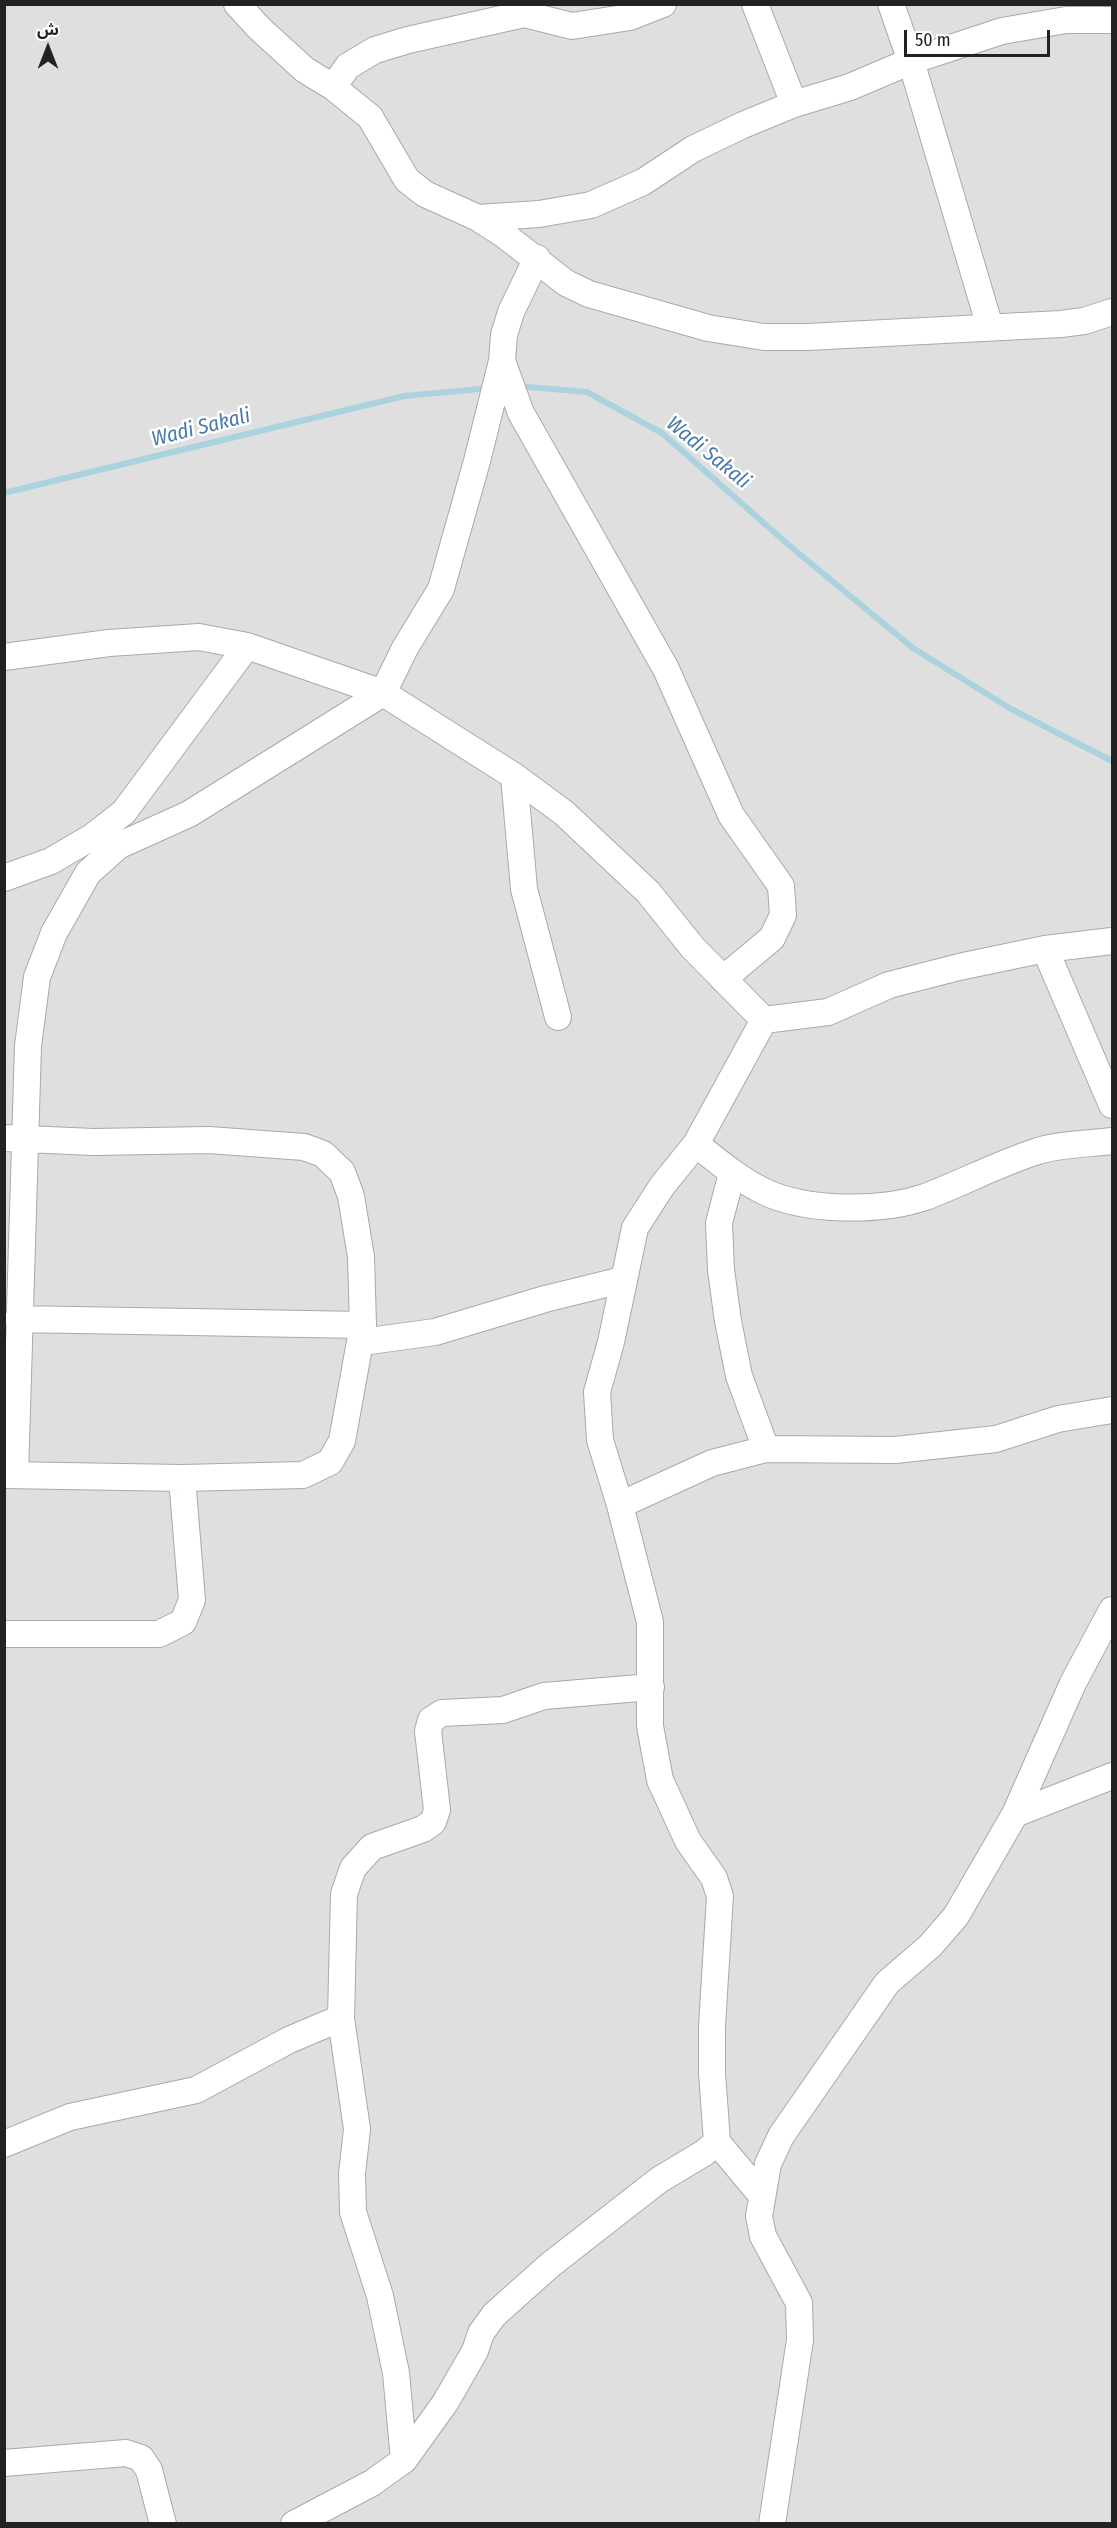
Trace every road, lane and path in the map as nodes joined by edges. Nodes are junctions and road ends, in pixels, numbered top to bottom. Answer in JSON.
{"nodes":[{"id":1,"x":237,"y":4,"type":"edge"},
{"id":2,"x":663,"y":4,"type":"edge"},
{"id":3,"x":755,"y":4,"type":"edge"},
{"id":4,"x":891,"y":4,"type":"edge"},
{"id":5,"x":522,"y":9,"type":"edge"},
{"id":6,"x":1113,"y":21,"type":"edge"},
{"id":7,"x":911,"y":61,"type":"junction"},
{"id":8,"x":333,"y":87,"type":"junction"},
{"id":9,"x":794,"y":104,"type":"junction"},
{"id":10,"x":478,"y":218,"type":"junction"},
{"id":11,"x":537,"y":258,"type":"junction"},
{"id":12,"x":1113,"y":312,"type":"edge"},
{"id":13,"x":990,"y":327,"type":"junction"},
{"id":14,"x":502,"y":362,"type":"junction"},
{"id":15,"x":247,"y":646,"type":"junction"},
{"id":16,"x":4,"y":657,"type":"edge"},
{"id":17,"x":383,"y":693,"type":"junction"},
{"id":18,"x":514,"y":776,"type":"junction"},
{"id":19,"x":92,"y":837,"type":"junction"},
{"id":20,"x":118,"y":846,"type":"junction"},
{"id":21,"x":4,"y":878,"type":"edge"},
{"id":22,"x":1113,"y":941,"type":"edge"},
{"id":23,"x":1045,"y":950,"type":"junction"},
{"id":24,"x":723,"y":979,"type":"junction"},
{"id":25,"x":558,"y":1017,"type":"dead end"},
{"id":26,"x":764,"y":1020,"type":"junction"},
{"id":27,"x":1113,"y":1105,"type":"edge"},
{"id":28,"x":15,"y":1140,"type":"edge"},
{"id":29,"x":1113,"y":1141,"type":"edge"},
{"id":30,"x":696,"y":1144,"type":"junction"},
{"id":31,"x":732,"y":1173,"type":"junction"},
{"id":32,"x":622,"y":1280,"type":"junction"},
{"id":33,"x":18,"y":1319,"type":"junction"},
{"id":34,"x":362,"y":1333,"type":"junction"},
{"id":35,"x":1113,"y":1410,"type":"edge"},
{"id":36,"x":766,"y":1449,"type":"junction"},
{"id":37,"x":10,"y":1475,"type":"edge"},
{"id":38,"x":182,"y":1478,"type":"junction"},
{"id":39,"x":620,"y":1505,"type":"junction"},
{"id":40,"x":1113,"y":1610,"type":"edge"},
{"id":41,"x":4,"y":1634,"type":"edge"},
{"id":42,"x":651,"y":1687,"type":"junction"},
{"id":43,"x":1113,"y":1776,"type":"edge"},
{"id":44,"x":1015,"y":1814,"type":"junction"},
{"id":45,"x":341,"y":2018,"type":"junction"},
{"id":46,"x":717,"y":2142,"type":"junction"},
{"id":47,"x":4,"y":2144,"type":"edge"},
{"id":48,"x":762,"y":2196,"type":"junction"},
{"id":49,"x":404,"y":2460,"type":"junction"},
{"id":50,"x":4,"y":2463,"type":"edge"},
{"id":51,"x":163,"y":2523,"type":"edge"},
{"id":52,"x":294,"y":2523,"type":"edge"},
{"id":53,"x":772,"y":2523,"type":"edge"}],
"edges":[{"from":1,"to":8,"type":"street"},
{"from":2,"to":5,"type":"street"},
{"from":3,"to":9,"type":"street"},
{"from":4,"to":7,"type":"street"},
{"from":5,"to":8,"type":"street"},
{"from":6,"to":7,"type":"street"},
{"from":7,"to":9,"type":"street"},
{"from":7,"to":13,"type":"street"},
{"from":8,"to":10,"type":"street"},
{"from":9,"to":10,"type":"street"},
{"from":10,"to":11,"type":"street"},
{"from":11,"to":13,"type":"street"},
{"from":11,"to":14,"type":"street"},
{"from":12,"to":13,"type":"street"},
{"from":14,"to":17,"type":"street"},
{"from":14,"to":24,"type":"street"},
{"from":15,"to":16,"type":"street"},
{"from":15,"to":17,"type":"street"},
{"from":15,"to":19,"type":"street"},
{"from":17,"to":18,"type":"street"},
{"from":17,"to":20,"type":"street"},
{"from":18,"to":24,"type":"street"},
{"from":18,"to":25,"type":"street"},
{"from":19,"to":20,"type":"street"},
{"from":19,"to":21,"type":"street"},
{"from":20,"to":28,"type":"street"},
{"from":22,"to":23,"type":"street"},
{"from":23,"to":26,"type":"street"},
{"from":23,"to":27,"type":"street"},
{"from":24,"to":26,"type":"street"},
{"from":26,"to":30,"type":"street"},
{"from":28,"to":33,"type":"street"},
{"from":28,"to":34,"type":"street"},
{"from":29,"to":31,"type":"street"},
{"from":30,"to":31,"type":"street"},
{"from":30,"to":32,"type":"street"},
{"from":31,"to":36,"type":"street"},
{"from":32,"to":34,"type":"street"},
{"from":32,"to":39,"type":"street"},
{"from":33,"to":34,"type":"street"},
{"from":33,"to":37,"type":"street"},
{"from":34,"to":38,"type":"street"},
{"from":35,"to":36,"type":"street"},
{"from":36,"to":39,"type":"street"},
{"from":37,"to":38,"type":"street"},
{"from":38,"to":41,"type":"street"},
{"from":39,"to":42,"type":"street"},
{"from":40,"to":44,"type":"street"},
{"from":42,"to":45,"type":"street"},
{"from":42,"to":46,"type":"street"},
{"from":43,"to":44,"type":"street"},
{"from":44,"to":48,"type":"street"},
{"from":45,"to":47,"type":"street"},
{"from":45,"to":49,"type":"street"},
{"from":46,"to":48,"type":"street"},
{"from":46,"to":49,"type":"street"},
{"from":48,"to":53,"type":"street"},
{"from":49,"to":52,"type":"street"},
{"from":50,"to":51,"type":"street"}]}
